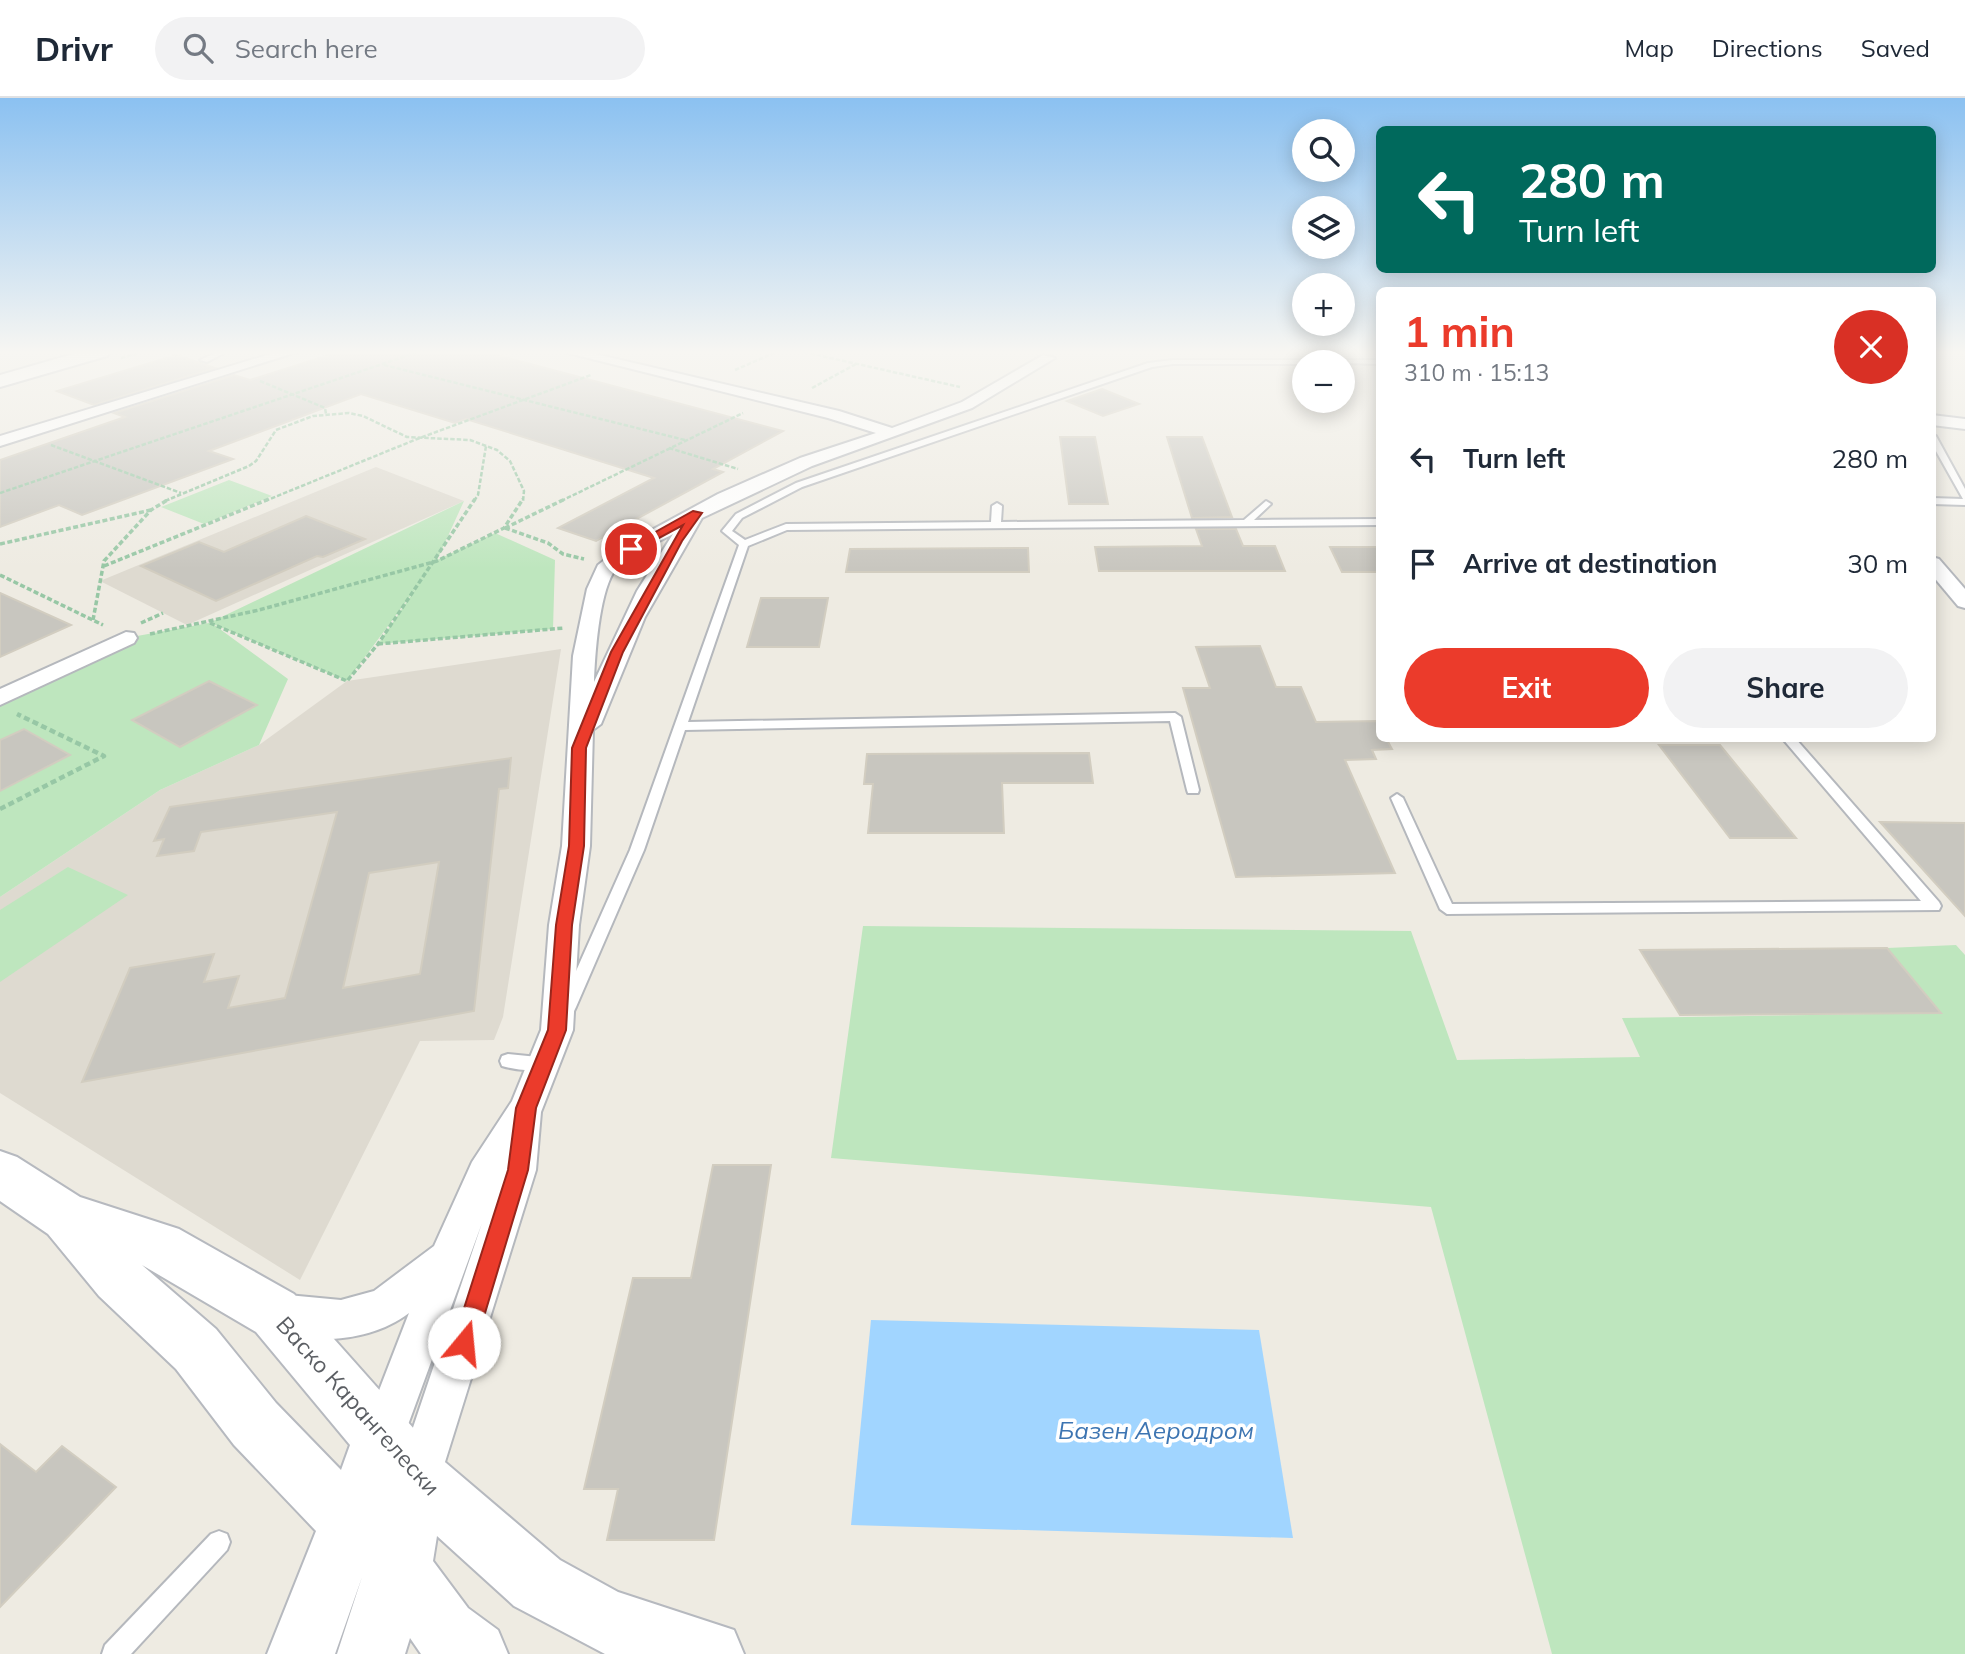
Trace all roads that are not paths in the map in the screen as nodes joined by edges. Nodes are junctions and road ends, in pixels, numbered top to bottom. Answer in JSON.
{"nodes":[{"id":1,"x":50,"y":425,"type":"edge"},
{"id":2,"x":866,"y":425,"type":"joint"},
{"id":3,"x":917,"y":425,"type":"edge"},
{"id":4,"x":976,"y":425,"type":"edge"},
{"id":5,"x":892,"y":433,"type":"junction"},
{"id":6,"x":0,"y":441,"type":"edge"},
{"id":7,"x":1936,"y":444,"type":"edge"},
{"id":8,"x":771,"y":476,"type":"junction"},
{"id":9,"x":1965,"y":499,"type":"edge"},
{"id":10,"x":1936,"y":501,"type":"edge"},
{"id":11,"x":1266,"y":504,"type":"dead end"},
{"id":12,"x":997,"y":506,"type":"dead end"},
{"id":13,"x":697,"y":513,"type":"junction"},
{"id":14,"x":1247,"y":522,"type":"junction"},
{"id":15,"x":1376,"y":522,"type":"edge"},
{"id":16,"x":996,"y":524,"type":"junction"},
{"id":17,"x":744,"y":544,"type":"junction"},
{"id":18,"x":1936,"y":568,"type":"edge"},
{"id":19,"x":1965,"y":602,"type":"edge"},
{"id":20,"x":126,"y":638,"type":"road end"},
{"id":21,"x":6,"y":705,"type":"edge"},
{"id":22,"x":683,"y":726,"type":"junction"},
{"id":23,"x":1791,"y":742,"type":"edge"},
{"id":24,"x":579,"y":748,"type":"junction"},
{"id":25,"x":1192,"y":790,"type":"dead end"},
{"id":26,"x":1397,"y":798,"type":"dead end"},
{"id":27,"x":557,"y":1030,"type":"junction"},
{"id":28,"x":508,"y":1061,"type":"dead end"},
{"id":29,"x":542,"y":1063,"type":"junction"},
{"id":30,"x":526,"y":1108,"type":"junction"},
{"id":31,"x":0,"y":1173,"type":"edge"},
{"id":32,"x":66,"y":1217,"type":"junction"},
{"id":33,"x":449,"y":1259,"type":"junction"},
{"id":34,"x":275,"y":1313,"type":"junction"},
{"id":35,"x":401,"y":1458,"type":"junction"},
{"id":36,"x":348,"y":1523,"type":"junction"},
{"id":37,"x":219,"y":1542,"type":"dead end"},
{"id":38,"x":399,"y":1569,"type":"junction"},
{"id":39,"x":114,"y":1654,"type":"edge"},
{"id":40,"x":301,"y":1654,"type":"edge"},
{"id":41,"x":371,"y":1654,"type":"edge"},
{"id":42,"x":474,"y":1654,"type":"edge"},
{"id":43,"x":710,"y":1654,"type":"edge"}],
"edges":[{"from":1,"to":6,"type":"street"},
{"from":2,"to":5,"type":"street"},
{"from":2,"to":8,"type":"street"},
{"from":3,"to":5,"type":"street"},
{"from":4,"to":17,"type":"lane"},
{"from":5,"to":8,"type":"street"},
{"from":7,"to":9,"type":"lane"},
{"from":8,"to":13,"type":"street"},
{"from":9,"to":10,"type":"lane"},
{"from":11,"to":14,"type":"lane"},
{"from":12,"to":16,"type":"lane"},
{"from":13,"to":24,"type":"street"},
{"from":13,"to":24,"type":"street"},
{"from":14,"to":15,"type":"lane"},
{"from":14,"to":16,"type":"lane"},
{"from":16,"to":17,"type":"lane"},
{"from":17,"to":22,"type":"lane"},
{"from":18,"to":19,"type":"street"},
{"from":20,"to":21,"type":"street"},
{"from":22,"to":25,"type":"lane"},
{"from":22,"to":27,"type":"lane"},
{"from":23,"to":26,"type":"lane"},
{"from":24,"to":27,"type":"street"},
{"from":27,"to":29,"type":"street"},
{"from":28,"to":29,"type":"lane"},
{"from":29,"to":30,"type":"street"},
{"from":30,"to":33,"type":"street"},
{"from":30,"to":35,"type":"street"},
{"from":31,"to":32,"type":"street","name":"Васко Карангелески"},
{"from":32,"to":34,"type":"street","name":"Васко Карангелески"},
{"from":32,"to":36,"type":"street","name":"Васко Карангелески"},
{"from":33,"to":34,"type":"street"},
{"from":33,"to":35,"type":"street"},
{"from":34,"to":35,"type":"street","name":"Васко Карангелески"},
{"from":35,"to":36,"type":"street"},
{"from":35,"to":38,"type":"street"},
{"from":35,"to":43,"type":"street","name":"Васко Карангелески"},
{"from":36,"to":38,"type":"street","name":"Васко Карангелески"},
{"from":36,"to":40,"type":"street"},
{"from":37,"to":39,"type":"lane"},
{"from":38,"to":41,"type":"street"},
{"from":38,"to":42,"type":"street","name":"Васко Карангелески"}]}
